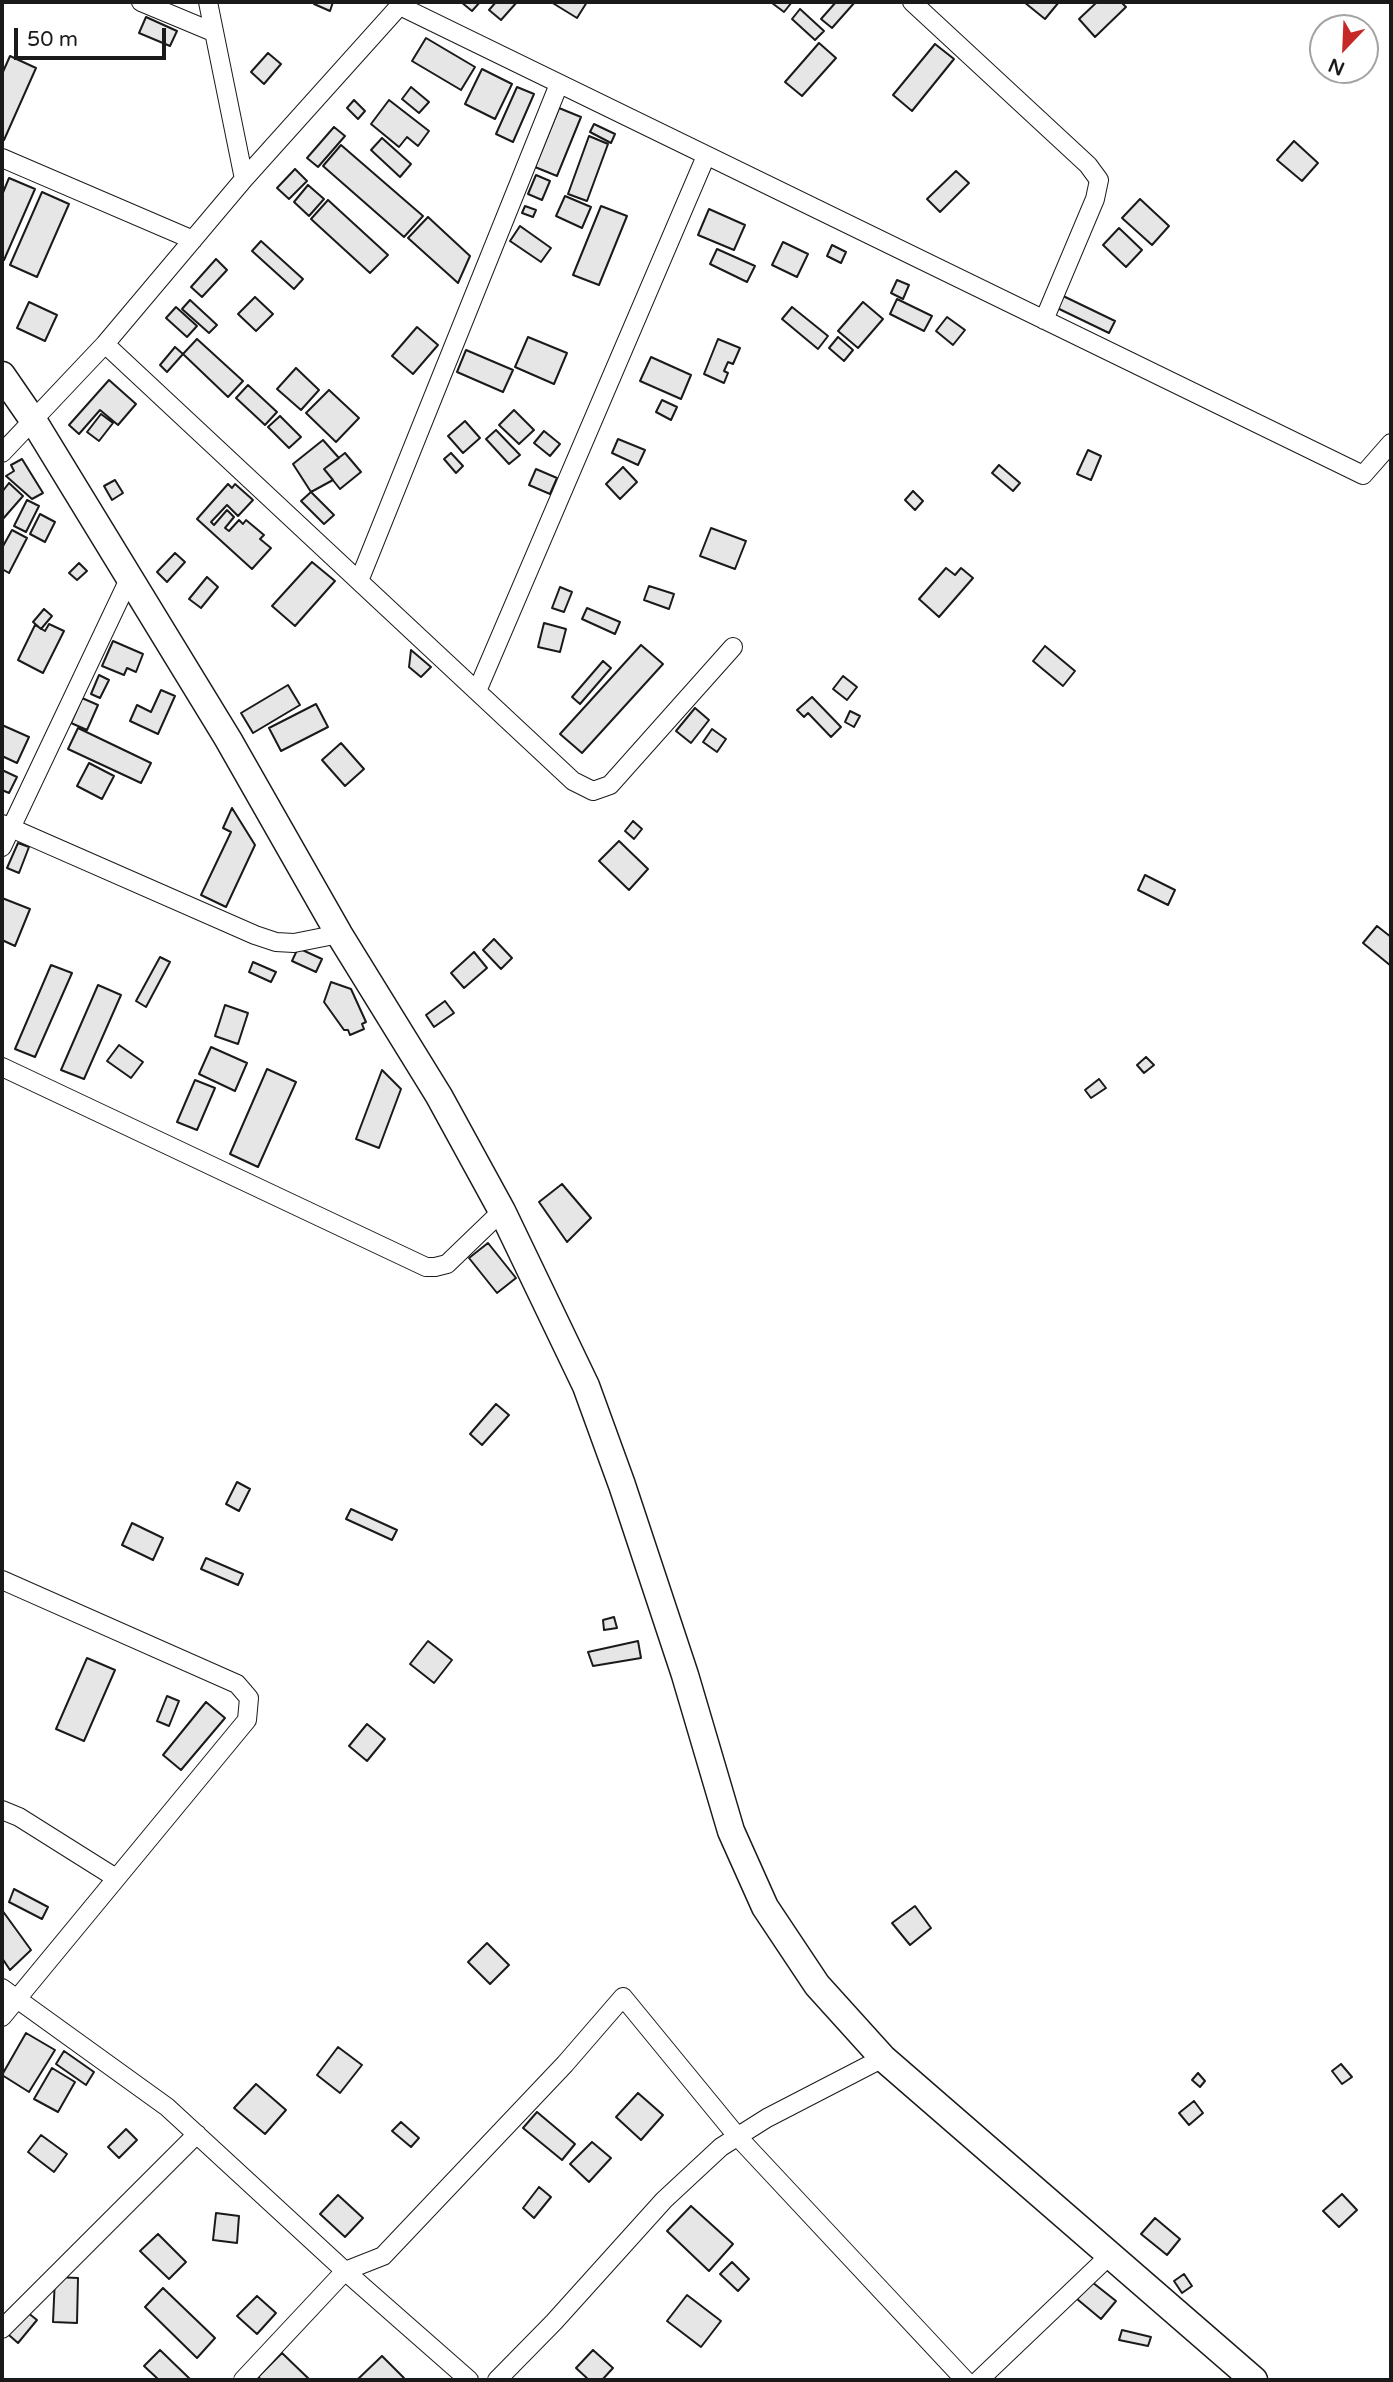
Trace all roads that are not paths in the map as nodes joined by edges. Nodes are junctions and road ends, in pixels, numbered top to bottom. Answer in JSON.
{"nodes":[{"id":1,"x":141,"y":2,"type":"edge"},
{"id":2,"x":208,"y":2,"type":"edge"},
{"id":3,"x":912,"y":2,"type":"edge"},
{"id":4,"x":402,"y":4,"type":"edge"},
{"id":5,"x":213,"y":32,"type":"junction"},
{"id":6,"x":559,"y":84,"type":"junction"},
{"id":7,"x":706,"y":156,"type":"junction"},
{"id":8,"x":2,"y":158,"type":"edge"},
{"id":9,"x":244,"y":179,"type":"junction"},
{"id":10,"x":193,"y":240,"type":"junction"},
{"id":11,"x":1044,"y":320,"type":"junction"},
{"id":12,"x":105,"y":344,"type":"junction"},
{"id":13,"x":2,"y":375,"type":"edge"},
{"id":14,"x":33,"y":420,"type":"junction"},
{"id":15,"x":1391,"y":443,"type":"edge"},
{"id":16,"x":2,"y":453,"type":"edge"},
{"id":17,"x":130,"y":577,"type":"junction"},
{"id":18,"x":359,"y":580,"type":"junction"},
{"id":19,"x":733,"y":646,"type":"dead end"},
{"id":20,"x":477,"y":691,"type":"junction"},
{"id":21,"x":6,"y":826,"type":"edge"},
{"id":22,"x":2,"y":847,"type":"edge"},
{"id":23,"x":339,"y":934,"type":"junction"},
{"id":24,"x":2,"y":1067,"type":"edge"},
{"id":25,"x":502,"y":1211,"type":"junction"},
{"id":26,"x":2,"y":1580,"type":"edge"},
{"id":27,"x":2,"y":1810,"type":"edge"},
{"id":28,"x":116,"y":1878,"type":"junction"},
{"id":29,"x":9,"y":1994,"type":"edge"},
{"id":30,"x":2,"y":2017,"type":"edge"},
{"id":31,"x":883,"y":2058,"type":"junction"},
{"id":32,"x":197,"y":2134,"type":"junction"},
{"id":33,"x":737,"y":2136,"type":"junction"},
{"id":34,"x":1109,"y":2256,"type":"junction"},
{"id":35,"x":345,"y":2271,"type":"junction"},
{"id":36,"x":2,"y":2329,"type":"edge"},
{"id":37,"x":243,"y":2380,"type":"edge"},
{"id":38,"x":469,"y":2380,"type":"edge"},
{"id":39,"x":497,"y":2380,"type":"edge"},
{"id":40,"x":965,"y":2380,"type":"edge"},
{"id":41,"x":979,"y":2380,"type":"edge"},
{"id":42,"x":1254,"y":2380,"type":"edge"}],
"edges":[{"from":1,"to":5,"type":"street"},
{"from":2,"to":5,"type":"street"},
{"from":3,"to":11,"type":"street"},
{"from":4,"to":6,"type":"street"},
{"from":4,"to":9,"type":"street"},
{"from":5,"to":9,"type":"street"},
{"from":6,"to":7,"type":"street"},
{"from":6,"to":18,"type":"street"},
{"from":7,"to":11,"type":"street"},
{"from":7,"to":20,"type":"street"},
{"from":8,"to":10,"type":"street"},
{"from":9,"to":10,"type":"street"},
{"from":10,"to":12,"type":"street"},
{"from":11,"to":15,"type":"street"},
{"from":12,"to":14,"type":"street"},
{"from":12,"to":18,"type":"street"},
{"from":13,"to":14,"type":"main road"},
{"from":14,"to":16,"type":"street"},
{"from":14,"to":17,"type":"main road"},
{"from":17,"to":21,"type":"street"},
{"from":17,"to":23,"type":"main road"},
{"from":18,"to":20,"type":"street"},
{"from":19,"to":20,"type":"street"},
{"from":21,"to":22,"type":"street"},
{"from":21,"to":23,"type":"street"},
{"from":23,"to":25,"type":"main road"},
{"from":24,"to":25,"type":"street"},
{"from":25,"to":31,"type":"main road"},
{"from":26,"to":28,"type":"street"},
{"from":27,"to":28,"type":"street"},
{"from":28,"to":29,"type":"street"},
{"from":29,"to":30,"type":"street"},
{"from":29,"to":32,"type":"street"},
{"from":31,"to":33,"type":"street"},
{"from":31,"to":34,"type":"main road"},
{"from":32,"to":35,"type":"street"},
{"from":32,"to":36,"type":"street"},
{"from":33,"to":35,"type":"street"},
{"from":33,"to":39,"type":"street"},
{"from":33,"to":40,"type":"street"},
{"from":34,"to":41,"type":"street"},
{"from":34,"to":42,"type":"main road"},
{"from":35,"to":37,"type":"street"},
{"from":35,"to":38,"type":"street"}]}
